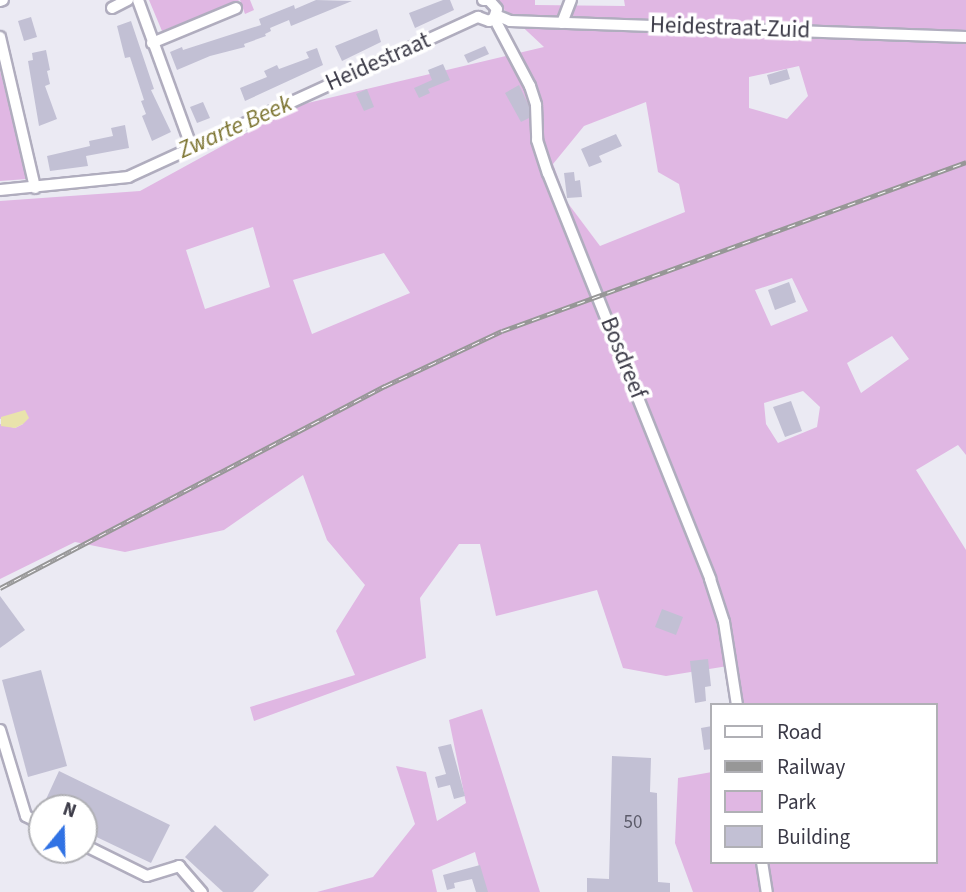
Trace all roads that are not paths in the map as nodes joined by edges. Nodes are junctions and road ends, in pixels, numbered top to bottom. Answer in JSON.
{"nodes":[{"id":1,"x":128,"y":0,"type":"edge"},
{"id":2,"x":138,"y":0,"type":"edge"},
{"id":3,"x":483,"y":0,"type":"edge"},
{"id":4,"x":571,"y":0,"type":"edge"},
{"id":5,"x":112,"y":8,"type":"dead end"},
{"id":6,"x":236,"y":8,"type":"dead end"},
{"id":7,"x":478,"y":17,"type":"junction"},
{"id":8,"x":495,"y":17,"type":"junction"},
{"id":9,"x":562,"y":23,"type":"junction"},
{"id":10,"x":0,"y":37,"type":"edge"},
{"id":11,"x":966,"y":37,"type":"edge"},
{"id":12,"x":152,"y":43,"type":"junction"},
{"id":13,"x":191,"y":146,"type":"junction"},
{"id":14,"x":35,"y":188,"type":"junction"},
{"id":15,"x":0,"y":190,"type":"edge"},
{"id":16,"x":737,"y":703,"type":"edge"},
{"id":17,"x":0,"y":730,"type":"edge"},
{"id":18,"x":28,"y":817,"type":"edge"},
{"id":19,"x":98,"y":852,"type":"edge"},
{"id":20,"x":762,"y":864,"type":"edge"},
{"id":21,"x":202,"y":892,"type":"edge"},
{"id":22,"x":767,"y":892,"type":"edge"}],
"edges":[{"from":1,"to":5,"type":"street"},
{"from":2,"to":12,"type":"street"},
{"from":3,"to":7,"type":"street"},
{"from":3,"to":8,"type":"street"},
{"from":4,"to":9,"type":"street"},
{"from":6,"to":12,"type":"street"},
{"from":7,"to":8,"type":"street","name":"Heidestraat"},
{"from":7,"to":13,"type":"street","name":"Heidestraat"},
{"from":8,"to":9,"type":"street","name":"Heidestraat-Zuid"},
{"from":8,"to":16,"type":"street","name":"Bosdreef"},
{"from":9,"to":11,"type":"street","name":"Heidestraat-Zuid"},
{"from":10,"to":14,"type":"street"},
{"from":12,"to":13,"type":"street"},
{"from":13,"to":14,"type":"street","name":"Heidestraat"},
{"from":14,"to":15,"type":"street","name":"Heidestraat"},
{"from":17,"to":18,"type":"street"},
{"from":19,"to":21,"type":"street"},
{"from":20,"to":22,"type":"street"}]}
